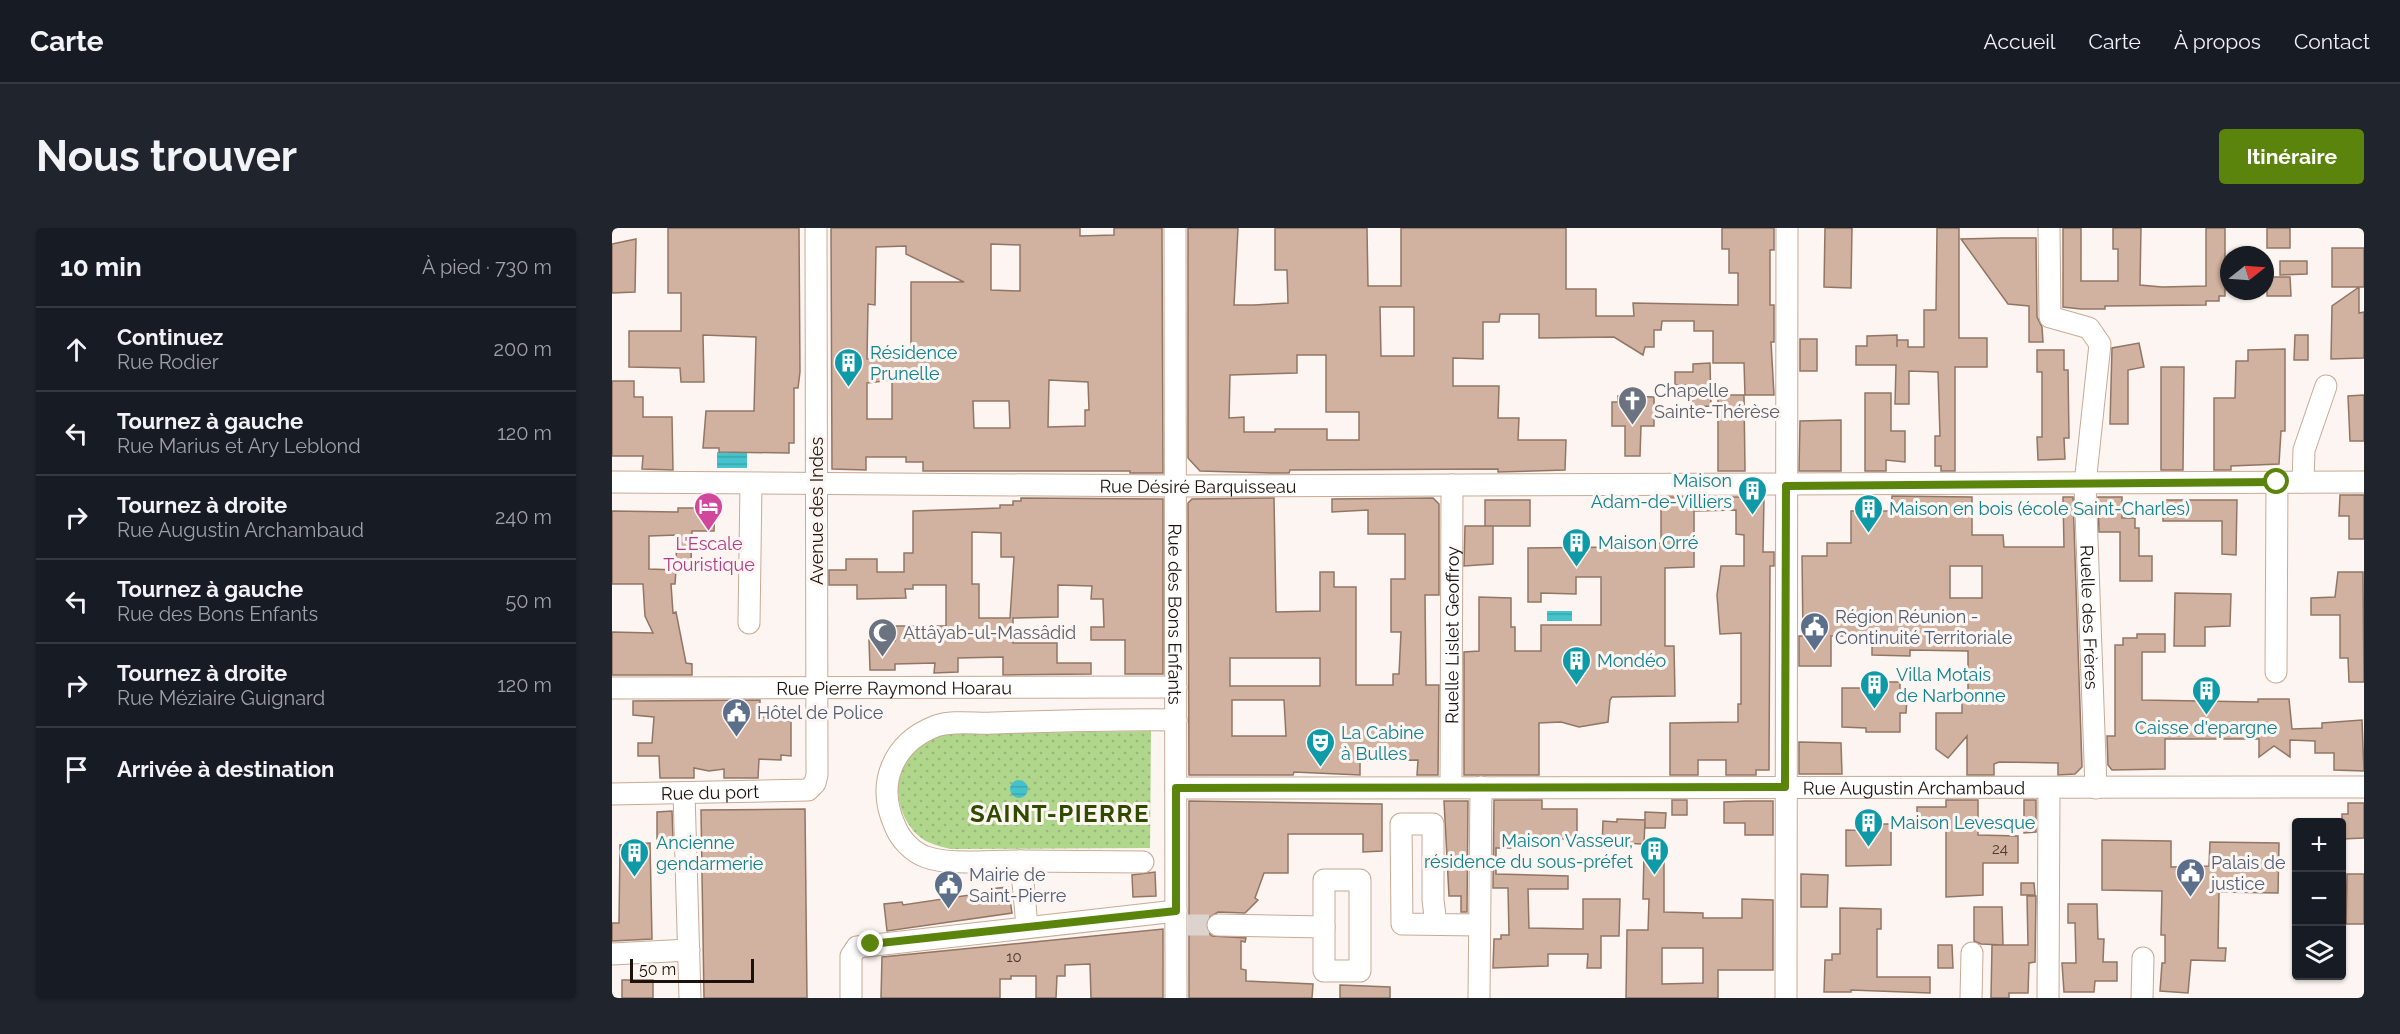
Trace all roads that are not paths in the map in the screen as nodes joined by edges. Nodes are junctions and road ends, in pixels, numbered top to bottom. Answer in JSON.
{"nodes":[{"id":1,"x":816,"y":228,"type":"edge"},
{"id":2,"x":1175,"y":228,"type":"edge"},
{"id":3,"x":1786,"y":228,"type":"edge"},
{"id":4,"x":2049,"y":228,"type":"edge"},
{"id":5,"x":2326,"y":386,"type":"dead end"},
{"id":6,"x":612,"y":482,"type":"edge"},
{"id":7,"x":2277,"y":482,"type":"junction"},
{"id":8,"x":2303,"y":482,"type":"junction"},
{"id":9,"x":2364,"y":483,"type":"edge"},
{"id":10,"x":751,"y":484,"type":"junction"},
{"id":11,"x":816,"y":484,"type":"junction"},
{"id":12,"x":2085,"y":484,"type":"junction"},
{"id":13,"x":1452,"y":485,"type":"junction"},
{"id":14,"x":1175,"y":486,"type":"junction"},
{"id":15,"x":1786,"y":486,"type":"junction"},
{"id":16,"x":748,"y":623,"type":"dead end"},
{"id":17,"x":2276,"y":672,"type":"dead end"},
{"id":18,"x":1176,"y":687,"type":"junction"},
{"id":19,"x":612,"y":688,"type":"edge"},
{"id":20,"x":816,"y":688,"type":"junction"},
{"id":21,"x":1176,"y":720,"type":"junction"},
{"id":22,"x":1451,"y":787,"type":"junction"},
{"id":23,"x":1481,"y":787,"type":"junction"},
{"id":24,"x":1785,"y":787,"type":"junction"},
{"id":25,"x":1176,"y":788,"type":"junction"},
{"id":26,"x":2049,"y":788,"type":"junction"},
{"id":27,"x":2096,"y":788,"type":"junction"},
{"id":28,"x":2364,"y":788,"type":"edge"},
{"id":29,"x":808,"y":790,"type":"joint"},
{"id":30,"x":684,"y":793,"type":"junction"},
{"id":31,"x":612,"y":794,"type":"edge"},
{"id":32,"x":1021,"y":861,"type":"junction"},
{"id":33,"x":1143,"y":862,"type":"dead end"},
{"id":34,"x":1180,"y":920,"type":"junction"},
{"id":35,"x":1437,"y":924,"type":"junction"},
{"id":36,"x":1479,"y":925,"type":"junction"},
{"id":37,"x":1027,"y":926,"type":"junction"},
{"id":38,"x":1218,"y":926,"type":"tunnel mouth"},
{"id":39,"x":1324,"y":927,"type":"dead end"},
{"id":40,"x":689,"y":950,"type":"junction"},
{"id":41,"x":1972,"y":953,"type":"dead end"},
{"id":42,"x":612,"y":954,"type":"edge"},
{"id":43,"x":2143,"y":958,"type":"dead end"},
{"id":44,"x":690,"y":998,"type":"edge"},
{"id":45,"x":851,"y":998,"type":"edge"},
{"id":46,"x":1176,"y":998,"type":"edge"},
{"id":47,"x":1479,"y":998,"type":"edge"},
{"id":48,"x":1786,"y":998,"type":"edge"},
{"id":49,"x":1971,"y":998,"type":"edge"},
{"id":50,"x":2048,"y":998,"type":"edge"},
{"id":51,"x":2142,"y":998,"type":"edge"}],
"edges":[{"from":1,"to":11,"type":"street","name":"Avenue des Indes"},
{"from":2,"to":14,"type":"street","name":"Rue des Bons Enfants"},
{"from":3,"to":15,"type":"street"},
{"from":4,"to":12,"type":"street","name":"Ruelle des Frères"},
{"from":5,"to":8,"type":"street"},
{"from":6,"to":10,"type":"street","name":"Rue Désiré Barquisseau"},
{"from":7,"to":8,"type":"street","name":"Rue Désiré Barquisseau"},
{"from":7,"to":12,"type":"street","name":"Rue Désiré Barquisseau"},
{"from":7,"to":17,"type":"street"},
{"from":8,"to":9,"type":"street","name":"Rue Désiré Barquisseau"},
{"from":10,"to":11,"type":"street","name":"Rue Désiré Barquisseau"},
{"from":10,"to":16,"type":"street"},
{"from":11,"to":14,"type":"street","name":"Rue Désiré Barquisseau"},
{"from":11,"to":20,"type":"street","name":"Avenue des Indes"},
{"from":12,"to":15,"type":"street","name":"Rue Désiré Barquisseau"},
{"from":12,"to":27,"type":"street","name":"Ruelle des Frères"},
{"from":13,"to":14,"type":"street","name":"Rue Désiré Barquisseau"},
{"from":13,"to":15,"type":"street","name":"Rue Désiré Barquisseau"},
{"from":13,"to":22,"type":"street","name":"Ruelle Lislet Geoffroy"},
{"from":14,"to":18,"type":"street","name":"Rue des Bons Enfants"},
{"from":15,"to":24,"type":"street"},
{"from":18,"to":20,"type":"street","name":"Rue Pierre Raymond Hoarau"},
{"from":18,"to":21,"type":"street","name":"Rue des Bons Enfants"},
{"from":19,"to":20,"type":"street","name":"Rue Pierre Raymond Hoarau"},
{"from":20,"to":29,"type":"street","name":"Avenue des Indes"},
{"from":21,"to":25,"type":"street","name":"Rue des Bons Enfants"},
{"from":21,"to":32,"type":"street"},
{"from":22,"to":23,"type":"street","name":"Rue Augustin Archambaud"},
{"from":22,"to":25,"type":"street","name":"Rue Augustin Archambaud"},
{"from":23,"to":24,"type":"street","name":"Rue Augustin Archambaud"},
{"from":23,"to":36,"type":"street"},
{"from":24,"to":26,"type":"street","name":"Rue Augustin Archambaud"},
{"from":24,"to":48,"type":"street"},
{"from":25,"to":34,"type":"street","name":"Rue des Bons Enfants"},
{"from":26,"to":27,"type":"street","name":"Rue Augustin Archambaud"},
{"from":26,"to":50,"type":"street"},
{"from":27,"to":28,"type":"street","name":"Rue Augustin Archambaud"},
{"from":29,"to":30,"type":"street","name":"Rue du port"},
{"from":30,"to":31,"type":"street","name":"Rue du port"},
{"from":30,"to":40,"type":"street"},
{"from":32,"to":33,"type":"street"},
{"from":32,"to":37,"type":"street"},
{"from":34,"to":37,"type":"street"},
{"from":34,"to":46,"type":"street","name":"Rue des Bons Enfants"},
{"from":35,"to":35,"type":"street"},
{"from":35,"to":36,"type":"street"},
{"from":36,"to":47,"type":"street"},
{"from":37,"to":45,"type":"street"},
{"from":38,"to":39,"type":"street"},
{"from":40,"to":42,"type":"street"},
{"from":40,"to":44,"type":"street"},
{"from":41,"to":49,"type":"street"},
{"from":43,"to":51,"type":"street"}]}
